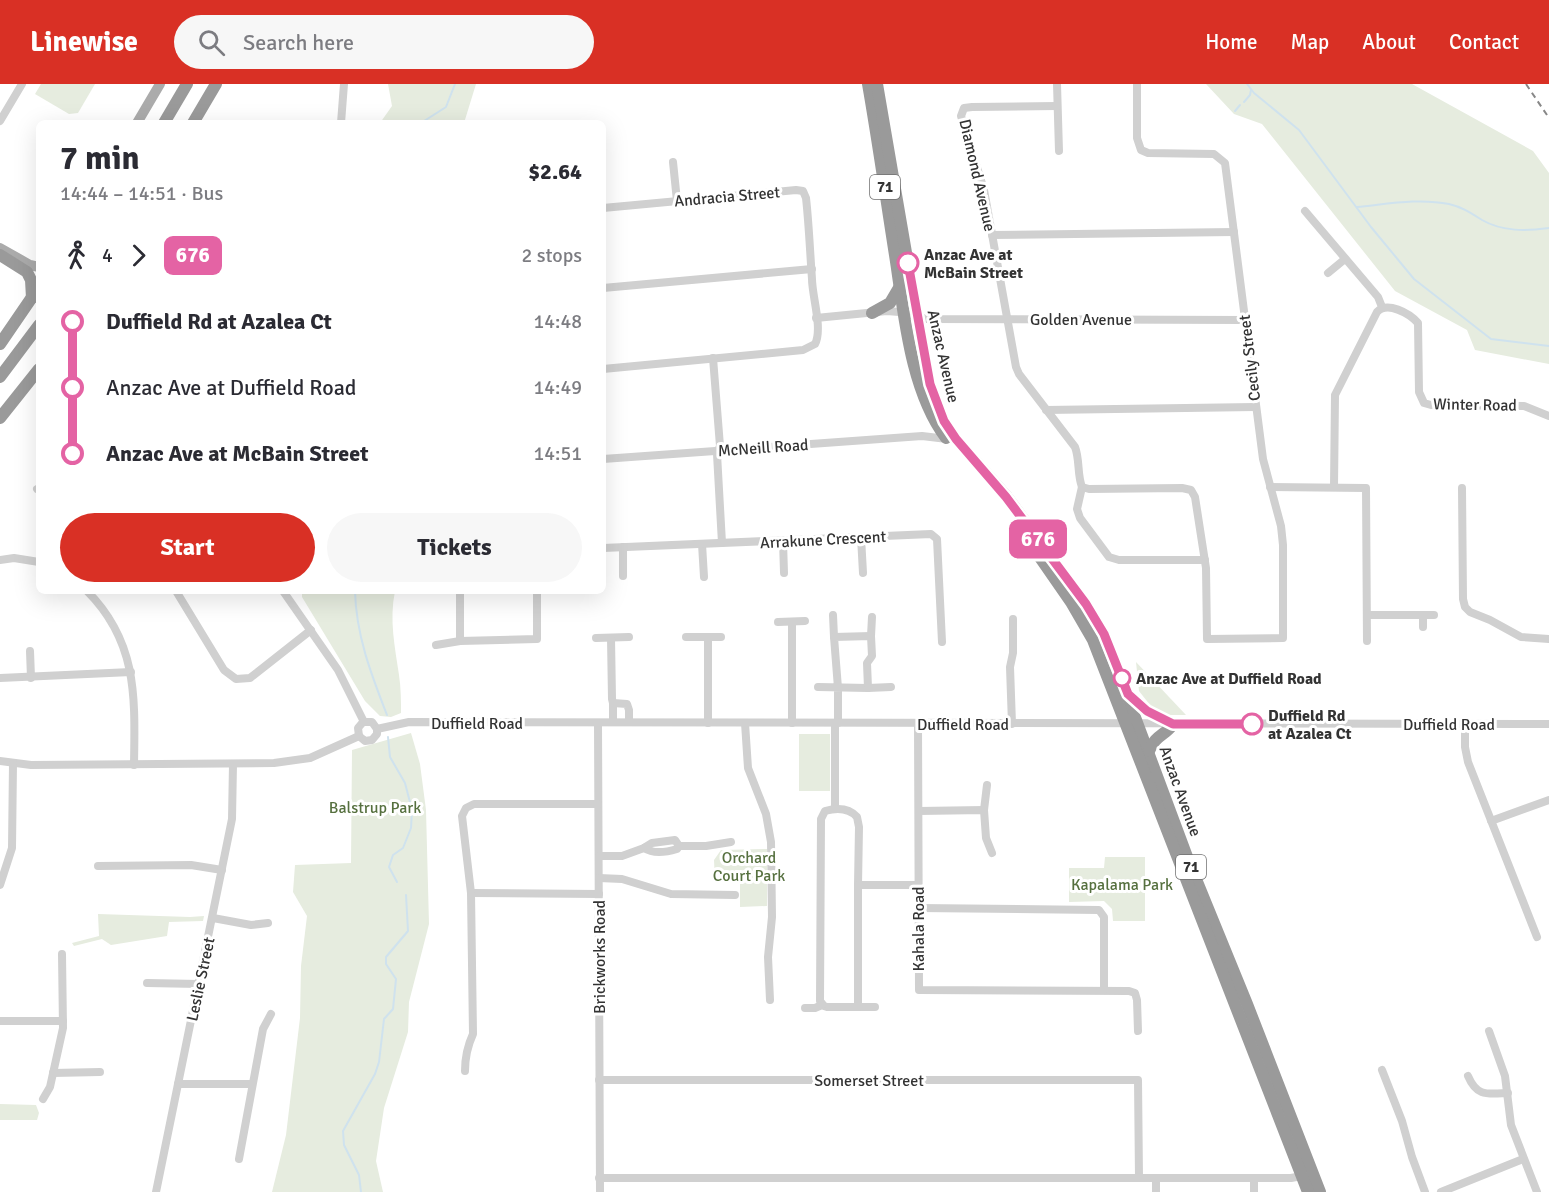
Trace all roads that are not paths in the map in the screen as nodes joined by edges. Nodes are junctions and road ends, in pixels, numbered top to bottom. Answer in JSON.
{"nodes":[{"id":1,"x":22,"y":84,"type":"edge"},
{"id":2,"x":160,"y":84,"type":"edge"},
{"id":3,"x":187,"y":84,"type":"edge"},
{"id":4,"x":216,"y":84,"type":"edge"},
{"id":5,"x":344,"y":84,"type":"edge"},
{"id":6,"x":868,"y":84,"type":"edge"},
{"id":7,"x":877,"y":84,"type":"edge"},
{"id":8,"x":1057,"y":84,"type":"edge"},
{"id":9,"x":1137,"y":84,"type":"edge"},
{"id":10,"x":1057,"y":106,"type":"junction"},
{"id":11,"x":139,"y":120,"type":"edge"},
{"id":12,"x":166,"y":120,"type":"edge"},
{"id":13,"x":195,"y":120,"type":"edge"},
{"id":14,"x":341,"y":120,"type":"edge"},
{"id":15,"x":0,"y":121,"type":"edge"},
{"id":16,"x":1059,"y":152,"type":"dead end"},
{"id":17,"x":673,"y":162,"type":"dead end"},
{"id":18,"x":677,"y":201,"type":"junction"},
{"id":19,"x":606,"y":208,"type":"edge"},
{"id":20,"x":1305,"y":211,"type":"dead end"},
{"id":21,"x":1234,"y":232,"type":"junction"},
{"id":22,"x":992,"y":234,"type":"junction"},
{"id":23,"x":0,"y":248,"type":"edge"},
{"id":24,"x":0,"y":255,"type":"edge"},
{"id":25,"x":1345,"y":259,"type":"junction"},
{"id":26,"x":36,"y":267,"type":"edge"},
{"id":27,"x":812,"y":269,"type":"junction"},
{"id":28,"x":1328,"y":273,"type":"dead end"},
{"id":29,"x":900,"y":286,"type":"junction"},
{"id":30,"x":606,"y":288,"type":"edge"},
{"id":31,"x":35,"y":293,"type":"edge"},
{"id":32,"x":1382,"y":307,"type":"junction"},
{"id":33,"x":905,"y":313,"type":"junction"},
{"id":34,"x":872,"y":314,"type":"junction"},
{"id":35,"x":918,"y":317,"type":"junction"},
{"id":36,"x":816,"y":318,"type":"junction"},
{"id":37,"x":1008,"y":319,"type":"junction"},
{"id":38,"x":1245,"y":320,"type":"junction"},
{"id":39,"x":36,"y":329,"type":"edge"},
{"id":40,"x":0,"y":344,"type":"edge"},
{"id":41,"x":713,"y":358,"type":"junction"},
{"id":42,"x":606,"y":369,"type":"edge"},
{"id":43,"x":36,"y":373,"type":"edge"},
{"id":44,"x":0,"y":377,"type":"edge"},
{"id":45,"x":1255,"y":407,"type":"junction"},
{"id":46,"x":1046,"y":410,"type":"junction"},
{"id":47,"x":1549,"y":416,"type":"edge"},
{"id":48,"x":0,"y":417,"type":"edge"},
{"id":49,"x":933,"y":420,"type":"junction"},
{"id":50,"x":922,"y":436,"type":"junction"},
{"id":51,"x":947,"y":439,"type":"junction"},
{"id":52,"x":719,"y":450,"type":"junction"},
{"id":53,"x":606,"y":459,"type":"edge"},
{"id":54,"x":1083,"y":487,"type":"junction"},
{"id":55,"x":1270,"y":487,"type":"junction"},
{"id":56,"x":1334,"y":487,"type":"junction"},
{"id":57,"x":1462,"y":488,"type":"dead end"},
{"id":58,"x":861,"y":537,"type":"junction"},
{"id":59,"x":783,"y":541,"type":"junction"},
{"id":60,"x":722,"y":543,"type":"junction"},
{"id":61,"x":702,"y":544,"type":"junction"},
{"id":62,"x":623,"y":547,"type":"junction"},
{"id":63,"x":606,"y":548,"type":"edge"},
{"id":64,"x":0,"y":560,"type":"edge"},
{"id":65,"x":1205,"y":560,"type":"junction"},
{"id":66,"x":36,"y":562,"type":"edge"},
{"id":67,"x":784,"y":573,"type":"dead end"},
{"id":68,"x":863,"y":573,"type":"dead end"},
{"id":69,"x":623,"y":576,"type":"dead end"},
{"id":70,"x":704,"y":577,"type":"dead end"},
{"id":71,"x":90,"y":594,"type":"edge"},
{"id":72,"x":178,"y":594,"type":"edge"},
{"id":73,"x":285,"y":594,"type":"edge"},
{"id":74,"x":460,"y":594,"type":"edge"},
{"id":75,"x":537,"y":594,"type":"edge"},
{"id":76,"x":833,"y":615,"type":"dead end"},
{"id":77,"x":1367,"y":615,"type":"junction"},
{"id":78,"x":1423,"y":615,"type":"junction"},
{"id":79,"x":1434,"y":615,"type":"dead end"},
{"id":80,"x":872,"y":617,"type":"dead end"},
{"id":81,"x":1012,"y":619,"type":"dead end"},
{"id":82,"x":792,"y":621,"type":"junction"},
{"id":83,"x":805,"y":621,"type":"dead end"},
{"id":84,"x":778,"y":622,"type":"dead end"},
{"id":85,"x":1423,"y":627,"type":"dead end"},
{"id":86,"x":311,"y":630,"type":"junction"},
{"id":87,"x":871,"y":636,"type":"junction"},
{"id":88,"x":629,"y":637,"type":"dead end"},
{"id":89,"x":686,"y":637,"type":"dead end"},
{"id":90,"x":708,"y":637,"type":"junction"},
{"id":91,"x":721,"y":637,"type":"dead end"},
{"id":92,"x":834,"y":637,"type":"junction"},
{"id":93,"x":596,"y":638,"type":"dead end"},
{"id":94,"x":611,"y":638,"type":"junction"},
{"id":95,"x":1549,"y":639,"type":"edge"},
{"id":96,"x":460,"y":641,"type":"junction"},
{"id":97,"x":1367,"y":641,"type":"dead end"},
{"id":98,"x":942,"y":642,"type":"dead end"},
{"id":99,"x":436,"y":645,"type":"dead end"},
{"id":100,"x":30,"y":651,"type":"dead end"},
{"id":101,"x":131,"y":672,"type":"junction"},
{"id":102,"x":0,"y":678,"type":"edge"},
{"id":103,"x":31,"y":678,"type":"junction"},
{"id":104,"x":818,"y":687,"type":"dead end"},
{"id":105,"x":891,"y":687,"type":"dead end"},
{"id":106,"x":838,"y":688,"type":"junction"},
{"id":107,"x":868,"y":688,"type":"junction"},
{"id":108,"x":1128,"y":694,"type":"junction"},
{"id":109,"x":614,"y":703,"type":"junction"},
{"id":110,"x":364,"y":722,"type":"junction"},
{"id":111,"x":613,"y":722,"type":"junction"},
{"id":112,"x":630,"y":722,"type":"junction"},
{"id":113,"x":598,"y":723,"type":"junction"},
{"id":114,"x":708,"y":723,"type":"junction"},
{"id":115,"x":744,"y":723,"type":"junction"},
{"id":116,"x":792,"y":723,"type":"junction"},
{"id":117,"x":836,"y":723,"type":"junction"},
{"id":118,"x":918,"y":724,"type":"junction"},
{"id":119,"x":1012,"y":724,"type":"junction"},
{"id":120,"x":1125,"y":724,"type":"junction"},
{"id":121,"x":1139,"y":724,"type":"junction"},
{"id":122,"x":1173,"y":724,"type":"junction"},
{"id":123,"x":1465,"y":724,"type":"junction"},
{"id":124,"x":1549,"y":724,"type":"edge"},
{"id":125,"x":377,"y":729,"type":"junction"},
{"id":126,"x":359,"y":736,"type":"junction"},
{"id":127,"x":1149,"y":751,"type":"junction"},
{"id":128,"x":0,"y":761,"type":"edge"},
{"id":129,"x":13,"y":764,"type":"junction"},
{"id":130,"x":233,"y":764,"type":"junction"},
{"id":131,"x":134,"y":765,"type":"junction"},
{"id":132,"x":987,"y":785,"type":"dead end"},
{"id":133,"x":1549,"y":800,"type":"edge"},
{"id":134,"x":598,"y":804,"type":"junction"},
{"id":135,"x":835,"y":809,"type":"junction"},
{"id":136,"x":981,"y":810,"type":"junction"},
{"id":137,"x":919,"y":811,"type":"junction"},
{"id":138,"x":1491,"y":821,"type":"junction"},
{"id":139,"x":731,"y":842,"type":"dead end"},
{"id":140,"x":0,"y":852,"type":"edge"},
{"id":141,"x":992,"y":853,"type":"dead end"},
{"id":142,"x":599,"y":854,"type":"junction"},
{"id":143,"x":10,"y":855,"type":"junction"},
{"id":144,"x":98,"y":866,"type":"dead end"},
{"id":145,"x":222,"y":870,"type":"junction"},
{"id":146,"x":599,"y":878,"type":"junction"},
{"id":147,"x":0,"y":885,"type":"edge"},
{"id":148,"x":858,"y":885,"type":"junction"},
{"id":149,"x":918,"y":885,"type":"junction"},
{"id":150,"x":471,"y":893,"type":"junction"},
{"id":151,"x":599,"y":894,"type":"junction"},
{"id":152,"x":735,"y":895,"type":"dead end"},
{"id":153,"x":918,"y":908,"type":"junction"},
{"id":154,"x":213,"y":918,"type":"junction"},
{"id":155,"x":268,"y":923,"type":"dead end"},
{"id":156,"x":1537,"y":937,"type":"dead end"},
{"id":157,"x":62,"y":954,"type":"dead end"},
{"id":158,"x":147,"y":983,"type":"dead end"},
{"id":159,"x":199,"y":984,"type":"junction"},
{"id":160,"x":1104,"y":989,"type":"junction"},
{"id":161,"x":770,"y":1000,"type":"dead end"},
{"id":162,"x":822,"y":1005,"type":"junction"},
{"id":163,"x":858,"y":1007,"type":"junction"},
{"id":164,"x":875,"y":1007,"type":"dead end"},
{"id":165,"x":805,"y":1008,"type":"dead end"},
{"id":166,"x":271,"y":1014,"type":"dead end"},
{"id":167,"x":0,"y":1021,"type":"edge"},
{"id":168,"x":63,"y":1021,"type":"junction"},
{"id":169,"x":1489,"y":1030,"type":"dead end"},
{"id":170,"x":1138,"y":1031,"type":"dead end"},
{"id":171,"x":1382,"y":1070,"type":"dead end"},
{"id":172,"x":465,"y":1071,"type":"dead end"},
{"id":173,"x":100,"y":1072,"type":"dead end"},
{"id":174,"x":53,"y":1073,"type":"junction"},
{"id":175,"x":1468,"y":1076,"type":"dead end"},
{"id":176,"x":599,"y":1080,"type":"junction"},
{"id":177,"x":178,"y":1084,"type":"junction"},
{"id":178,"x":252,"y":1084,"type":"junction"},
{"id":179,"x":1508,"y":1093,"type":"junction"},
{"id":180,"x":43,"y":1099,"type":"dead end"},
{"id":181,"x":239,"y":1159,"type":"dead end"},
{"id":182,"x":1523,"y":1159,"type":"junction"},
{"id":183,"x":1302,"y":1176,"type":"junction"},
{"id":184,"x":600,"y":1178,"type":"junction"},
{"id":185,"x":1139,"y":1178,"type":"junction"},
{"id":186,"x":1156,"y":1178,"type":"junction"},
{"id":187,"x":1254,"y":1178,"type":"junction"},
{"id":188,"x":156,"y":1192,"type":"edge"},
{"id":189,"x":600,"y":1192,"type":"edge"},
{"id":190,"x":1156,"y":1192,"type":"edge"},
{"id":191,"x":1254,"y":1192,"type":"edge"},
{"id":192,"x":1308,"y":1192,"type":"edge"},
{"id":193,"x":1320,"y":1192,"type":"edge"},
{"id":194,"x":1425,"y":1192,"type":"edge"},
{"id":195,"x":1441,"y":1192,"type":"edge"},
{"id":196,"x":1536,"y":1192,"type":"edge"}],
"edges":[{"from":1,"to":15,"type":"street"},
{"from":2,"to":11,"type":"main road"},
{"from":3,"to":12,"type":"highway"},
{"from":4,"to":13,"type":"highway"},
{"from":5,"to":14,"type":"street"},
{"from":6,"to":29,"type":"highway","name":"Anzac Avenue","number":"71"},
{"from":7,"to":35,"type":"highway","name":"Anzac Avenue","number":"71"},
{"from":8,"to":10,"type":"street"},
{"from":9,"to":21,"type":"street","name":"Cecily Street"},
{"from":10,"to":16,"type":"street"},
{"from":10,"to":22,"type":"street","name":"Diamond Avenue"},
{"from":17,"to":18,"type":"street"},
{"from":18,"to":19,"type":"street","name":"Andracia Street"},
{"from":18,"to":27,"type":"street","name":"Andracia Street"},
{"from":20,"to":25,"type":"street"},
{"from":21,"to":22,"type":"street"},
{"from":21,"to":38,"type":"street","name":"Cecily Street"},
{"from":22,"to":37,"type":"street","name":"Diamond Avenue"},
{"from":23,"to":26,"type":"main road"},
{"from":24,"to":31,"type":"highway"},
{"from":25,"to":28,"type":"street"},
{"from":25,"to":32,"type":"street"},
{"from":27,"to":30,"type":"street"},
{"from":27,"to":36,"type":"street","name":"Andracia Street"},
{"from":29,"to":33,"type":"highway","name":"Anzac Avenue","number":"71"},
{"from":29,"to":34,"type":"highway"},
{"from":31,"to":40,"type":"highway"},
{"from":32,"to":47,"type":"street","name":"Winter Road"},
{"from":32,"to":56,"type":"street"},
{"from":33,"to":34,"type":"street","name":"Golden Avenue"},
{"from":33,"to":35,"type":"street","name":"Golden Avenue"},
{"from":33,"to":49,"type":"highway","name":"Anzac Avenue","number":"71"},
{"from":34,"to":36,"type":"street","name":"Golden Avenue"},
{"from":35,"to":37,"type":"street","name":"Golden Avenue"},
{"from":35,"to":108,"type":"highway","name":"Anzac Avenue","number":"71"},
{"from":36,"to":41,"type":"street","name":"Andracia Street"},
{"from":37,"to":38,"type":"street","name":"Golden Avenue"},
{"from":37,"to":46,"type":"street","name":"Diamond Avenue"},
{"from":38,"to":45,"type":"street","name":"Cecily Street"},
{"from":39,"to":44,"type":"highway"},
{"from":41,"to":42,"type":"street"},
{"from":41,"to":52,"type":"street"},
{"from":43,"to":48,"type":"highway"},
{"from":45,"to":46,"type":"street"},
{"from":45,"to":55,"type":"street","name":"Cecily Street"},
{"from":46,"to":54,"type":"street","name":"Diamond Avenue"},
{"from":49,"to":50,"type":"street"},
{"from":49,"to":51,"type":"highway","name":"Anzac Avenue","number":"71"},
{"from":50,"to":51,"type":"street","name":"McNeill Road"},
{"from":50,"to":52,"type":"street","name":"McNeill Road"},
{"from":51,"to":120,"type":"highway","name":"Anzac Avenue","number":"71"},
{"from":52,"to":53,"type":"street","name":"McNeill Road"},
{"from":52,"to":60,"type":"street"},
{"from":54,"to":65,"type":"street","name":"Diamond Avenue"},
{"from":54,"to":65,"type":"street"},
{"from":55,"to":56,"type":"street"},
{"from":55,"to":65,"type":"street","name":"Cecily Street"},
{"from":56,"to":77,"type":"street"},
{"from":57,"to":95,"type":"street"},
{"from":58,"to":59,"type":"street","name":"Arrakune Crescent"},
{"from":58,"to":68,"type":"street"},
{"from":58,"to":98,"type":"street","name":"Arrakune Crescent"},
{"from":59,"to":60,"type":"street","name":"Arrakune Crescent"},
{"from":59,"to":67,"type":"street"},
{"from":60,"to":61,"type":"street","name":"Arrakune Crescent"},
{"from":61,"to":62,"type":"street","name":"Arrakune Crescent"},
{"from":61,"to":70,"type":"street"},
{"from":62,"to":63,"type":"street","name":"Arrakune Crescent"},
{"from":62,"to":69,"type":"street"},
{"from":64,"to":66,"type":"street"},
{"from":71,"to":101,"type":"street"},
{"from":72,"to":86,"type":"street"},
{"from":73,"to":86,"type":"street"},
{"from":74,"to":96,"type":"street"},
{"from":75,"to":96,"type":"street"},
{"from":76,"to":92,"type":"street"},
{"from":77,"to":78,"type":"street"},
{"from":77,"to":97,"type":"street"},
{"from":78,"to":79,"type":"street"},
{"from":78,"to":85,"type":"street"},
{"from":80,"to":87,"type":"street"},
{"from":81,"to":119,"type":"street"},
{"from":82,"to":83,"type":"street"},
{"from":82,"to":84,"type":"street"},
{"from":82,"to":116,"type":"street"},
{"from":86,"to":110,"type":"street"},
{"from":87,"to":92,"type":"street"},
{"from":87,"to":107,"type":"street"},
{"from":88,"to":94,"type":"street"},
{"from":89,"to":90,"type":"street"},
{"from":90,"to":91,"type":"street"},
{"from":90,"to":114,"type":"street"},
{"from":92,"to":106,"type":"street"},
{"from":93,"to":94,"type":"street"},
{"from":94,"to":109,"type":"street"},
{"from":96,"to":99,"type":"street"},
{"from":100,"to":103,"type":"street"},
{"from":101,"to":103,"type":"street"},
{"from":101,"to":131,"type":"street"},
{"from":102,"to":103,"type":"street"},
{"from":104,"to":106,"type":"street"},
{"from":105,"to":107,"type":"street"},
{"from":106,"to":107,"type":"street"},
{"from":106,"to":117,"type":"street"},
{"from":108,"to":121,"type":"highway","name":"Anzac Avenue","number":"71"},
{"from":108,"to":122,"type":"highway"},
{"from":109,"to":111,"type":"street"},
{"from":109,"to":112,"type":"street"},
{"from":110,"to":125,"type":"street"},
{"from":110,"to":126,"type":"street"},
{"from":111,"to":112,"type":"street","name":"Duffield Road"},
{"from":111,"to":113,"type":"street","name":"Duffield Road"},
{"from":112,"to":114,"type":"street","name":"Duffield Road"},
{"from":113,"to":125,"type":"street","name":"Duffield Road"},
{"from":113,"to":134,"type":"street","name":"Brickworks Road"},
{"from":114,"to":115,"type":"street","name":"Duffield Road"},
{"from":115,"to":116,"type":"street","name":"Duffield Road"},
{"from":115,"to":161,"type":"street"},
{"from":116,"to":117,"type":"street","name":"Duffield Road"},
{"from":117,"to":118,"type":"street","name":"Duffield Road"},
{"from":117,"to":135,"type":"street"},
{"from":118,"to":119,"type":"street","name":"Duffield Road"},
{"from":118,"to":137,"type":"street","name":"Kahala Road"},
{"from":119,"to":120,"type":"street","name":"Duffield Road"},
{"from":120,"to":121,"type":"street","name":"Duffield Road"},
{"from":120,"to":183,"type":"highway","name":"Anzac Avenue","number":"71"},
{"from":121,"to":122,"type":"street","name":"Duffield Road"},
{"from":121,"to":127,"type":"highway","name":"Anzac Avenue","number":"71"},
{"from":122,"to":123,"type":"street","name":"Duffield Road"},
{"from":122,"to":127,"type":"highway"},
{"from":123,"to":124,"type":"street","name":"Duffield Road"},
{"from":123,"to":138,"type":"street"},
{"from":125,"to":126,"type":"street"},
{"from":126,"to":130,"type":"street"},
{"from":127,"to":193,"type":"highway","name":"Anzac Avenue","number":"71"},
{"from":128,"to":129,"type":"street"},
{"from":129,"to":131,"type":"street"},
{"from":129,"to":143,"type":"street"},
{"from":130,"to":131,"type":"street"},
{"from":130,"to":145,"type":"street","name":"Leslie Street"},
{"from":132,"to":136,"type":"street"},
{"from":133,"to":138,"type":"street"},
{"from":134,"to":142,"type":"street","name":"Brickworks Road"},
{"from":134,"to":150,"type":"street"},
{"from":135,"to":148,"type":"street"},
{"from":135,"to":162,"type":"street"},
{"from":136,"to":137,"type":"street"},
{"from":136,"to":141,"type":"street"},
{"from":137,"to":149,"type":"street","name":"Kahala Road"},
{"from":138,"to":156,"type":"street"},
{"from":139,"to":142,"type":"street"},
{"from":140,"to":143,"type":"street"},
{"from":142,"to":146,"type":"street","name":"Brickworks Road"},
{"from":143,"to":147,"type":"street"},
{"from":144,"to":145,"type":"street"},
{"from":145,"to":154,"type":"street","name":"Leslie Street"},
{"from":146,"to":151,"type":"street","name":"Brickworks Road"},
{"from":146,"to":152,"type":"street"},
{"from":148,"to":149,"type":"street"},
{"from":148,"to":163,"type":"street"},
{"from":149,"to":153,"type":"street","name":"Kahala Road"},
{"from":150,"to":151,"type":"street"},
{"from":150,"to":172,"type":"street"},
{"from":151,"to":176,"type":"street","name":"Brickworks Road"},
{"from":153,"to":160,"type":"street"},
{"from":153,"to":160,"type":"street","name":"Kahala Road"},
{"from":154,"to":155,"type":"street"},
{"from":154,"to":159,"type":"street","name":"Leslie Street"},
{"from":157,"to":168,"type":"street"},
{"from":158,"to":159,"type":"street"},
{"from":159,"to":177,"type":"street","name":"Leslie Street"},
{"from":160,"to":170,"type":"street","name":"Kahala Road"},
{"from":162,"to":163,"type":"street"},
{"from":162,"to":165,"type":"street"},
{"from":163,"to":164,"type":"street"},
{"from":166,"to":178,"type":"street"},
{"from":167,"to":168,"type":"street"},
{"from":168,"to":174,"type":"street"},
{"from":169,"to":179,"type":"street"},
{"from":171,"to":194,"type":"street"},
{"from":173,"to":174,"type":"street"},
{"from":174,"to":180,"type":"street"},
{"from":175,"to":179,"type":"street"},
{"from":176,"to":184,"type":"street","name":"Brickworks Road"},
{"from":176,"to":185,"type":"street","name":"Somerset Street"},
{"from":177,"to":178,"type":"street"},
{"from":177,"to":188,"type":"street","name":"Leslie Street"},
{"from":178,"to":181,"type":"street"},
{"from":179,"to":182,"type":"street"},
{"from":182,"to":195,"type":"street"},
{"from":182,"to":196,"type":"street"},
{"from":183,"to":187,"type":"street"},
{"from":183,"to":192,"type":"highway","name":"Anzac Avenue","number":"71"},
{"from":184,"to":185,"type":"street"},
{"from":184,"to":189,"type":"street","name":"Brickworks Road"},
{"from":185,"to":186,"type":"street"},
{"from":186,"to":187,"type":"street"},
{"from":186,"to":190,"type":"street"},
{"from":187,"to":191,"type":"street"}]}
